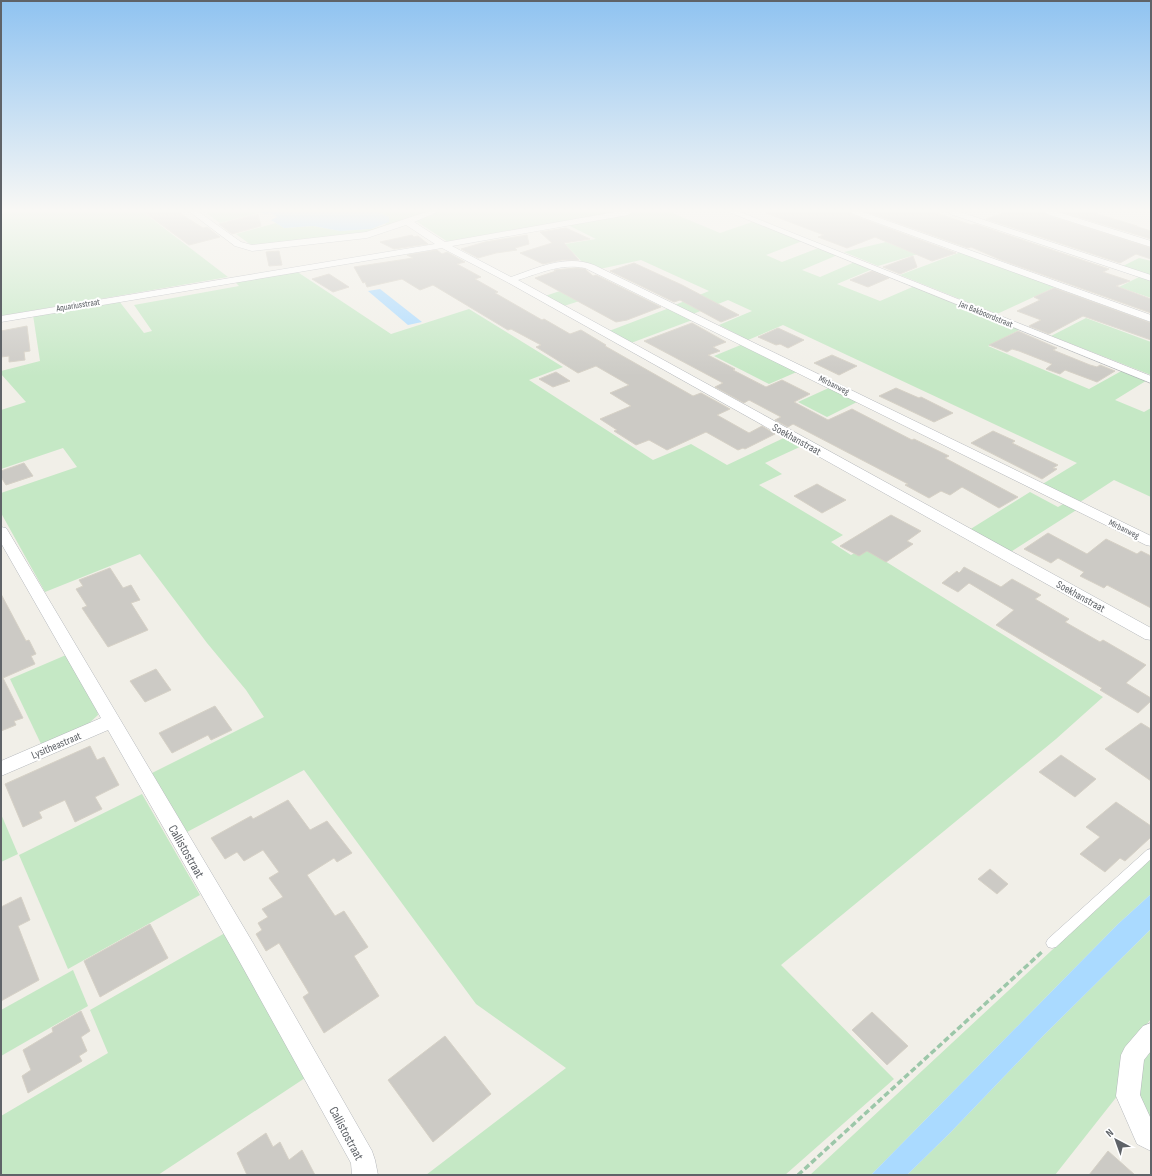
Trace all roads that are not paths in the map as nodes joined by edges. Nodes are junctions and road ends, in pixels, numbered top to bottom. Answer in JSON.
{"nodes":[{"id":1,"x":295,"y":267,"type":"edge"},
{"id":2,"x":489,"y":267,"type":"edge"},
{"id":3,"x":552,"y":267,"type":"edge"},
{"id":4,"x":591,"y":267,"type":"edge"},
{"id":5,"x":870,"y":267,"type":"edge"},
{"id":6,"x":1007,"y":267,"type":"edge"},
{"id":7,"x":1118,"y":267,"type":"edge"},
{"id":8,"x":1151,"y":278,"type":"edge"},
{"id":9,"x":510,"y":280,"type":"junction"},
{"id":10,"x":1,"y":319,"type":"edge"},
{"id":11,"x":1151,"y":319,"type":"edge"},
{"id":12,"x":1151,"y":380,"type":"edge"},
{"id":13,"x":1,"y":531,"type":"edge"},
{"id":14,"x":1151,"y":542,"type":"edge"},
{"id":15,"x":1151,"y":635,"type":"edge"},
{"id":16,"x":111,"y":721,"type":"junction"},
{"id":17,"x":1,"y":769,"type":"edge"},
{"id":18,"x":1151,"y":853,"type":"edge"},
{"id":19,"x":1052,"y":943,"type":"road end"},
{"id":20,"x":1151,"y":1034,"type":"edge"},
{"id":21,"x":1151,"y":1139,"type":"edge"},
{"id":22,"x":365,"y":1175,"type":"edge"}],
"edges":[{"from":1,"to":10,"type":"street","name":"Aquariusstraat"},
{"from":2,"to":9,"type":"street","name":"Soekhanstraat"},
{"from":3,"to":9,"type":"street","name":"Mirbanweg"},
{"from":4,"to":14,"type":"street","name":"Mirbanweg"},
{"from":5,"to":12,"type":"street","name":"Jan Bakboordstraat"},
{"from":6,"to":11,"type":"street"},
{"from":7,"to":8,"type":"street"},
{"from":9,"to":15,"type":"street","name":"Soekhanstraat"},
{"from":13,"to":16,"type":"street","name":"Callistostraat"},
{"from":16,"to":17,"type":"street","name":"Lysitheastraat"},
{"from":16,"to":22,"type":"street","name":"Callistostraat"},
{"from":18,"to":19,"type":"lane"},
{"from":20,"to":21,"type":"street"}]}
